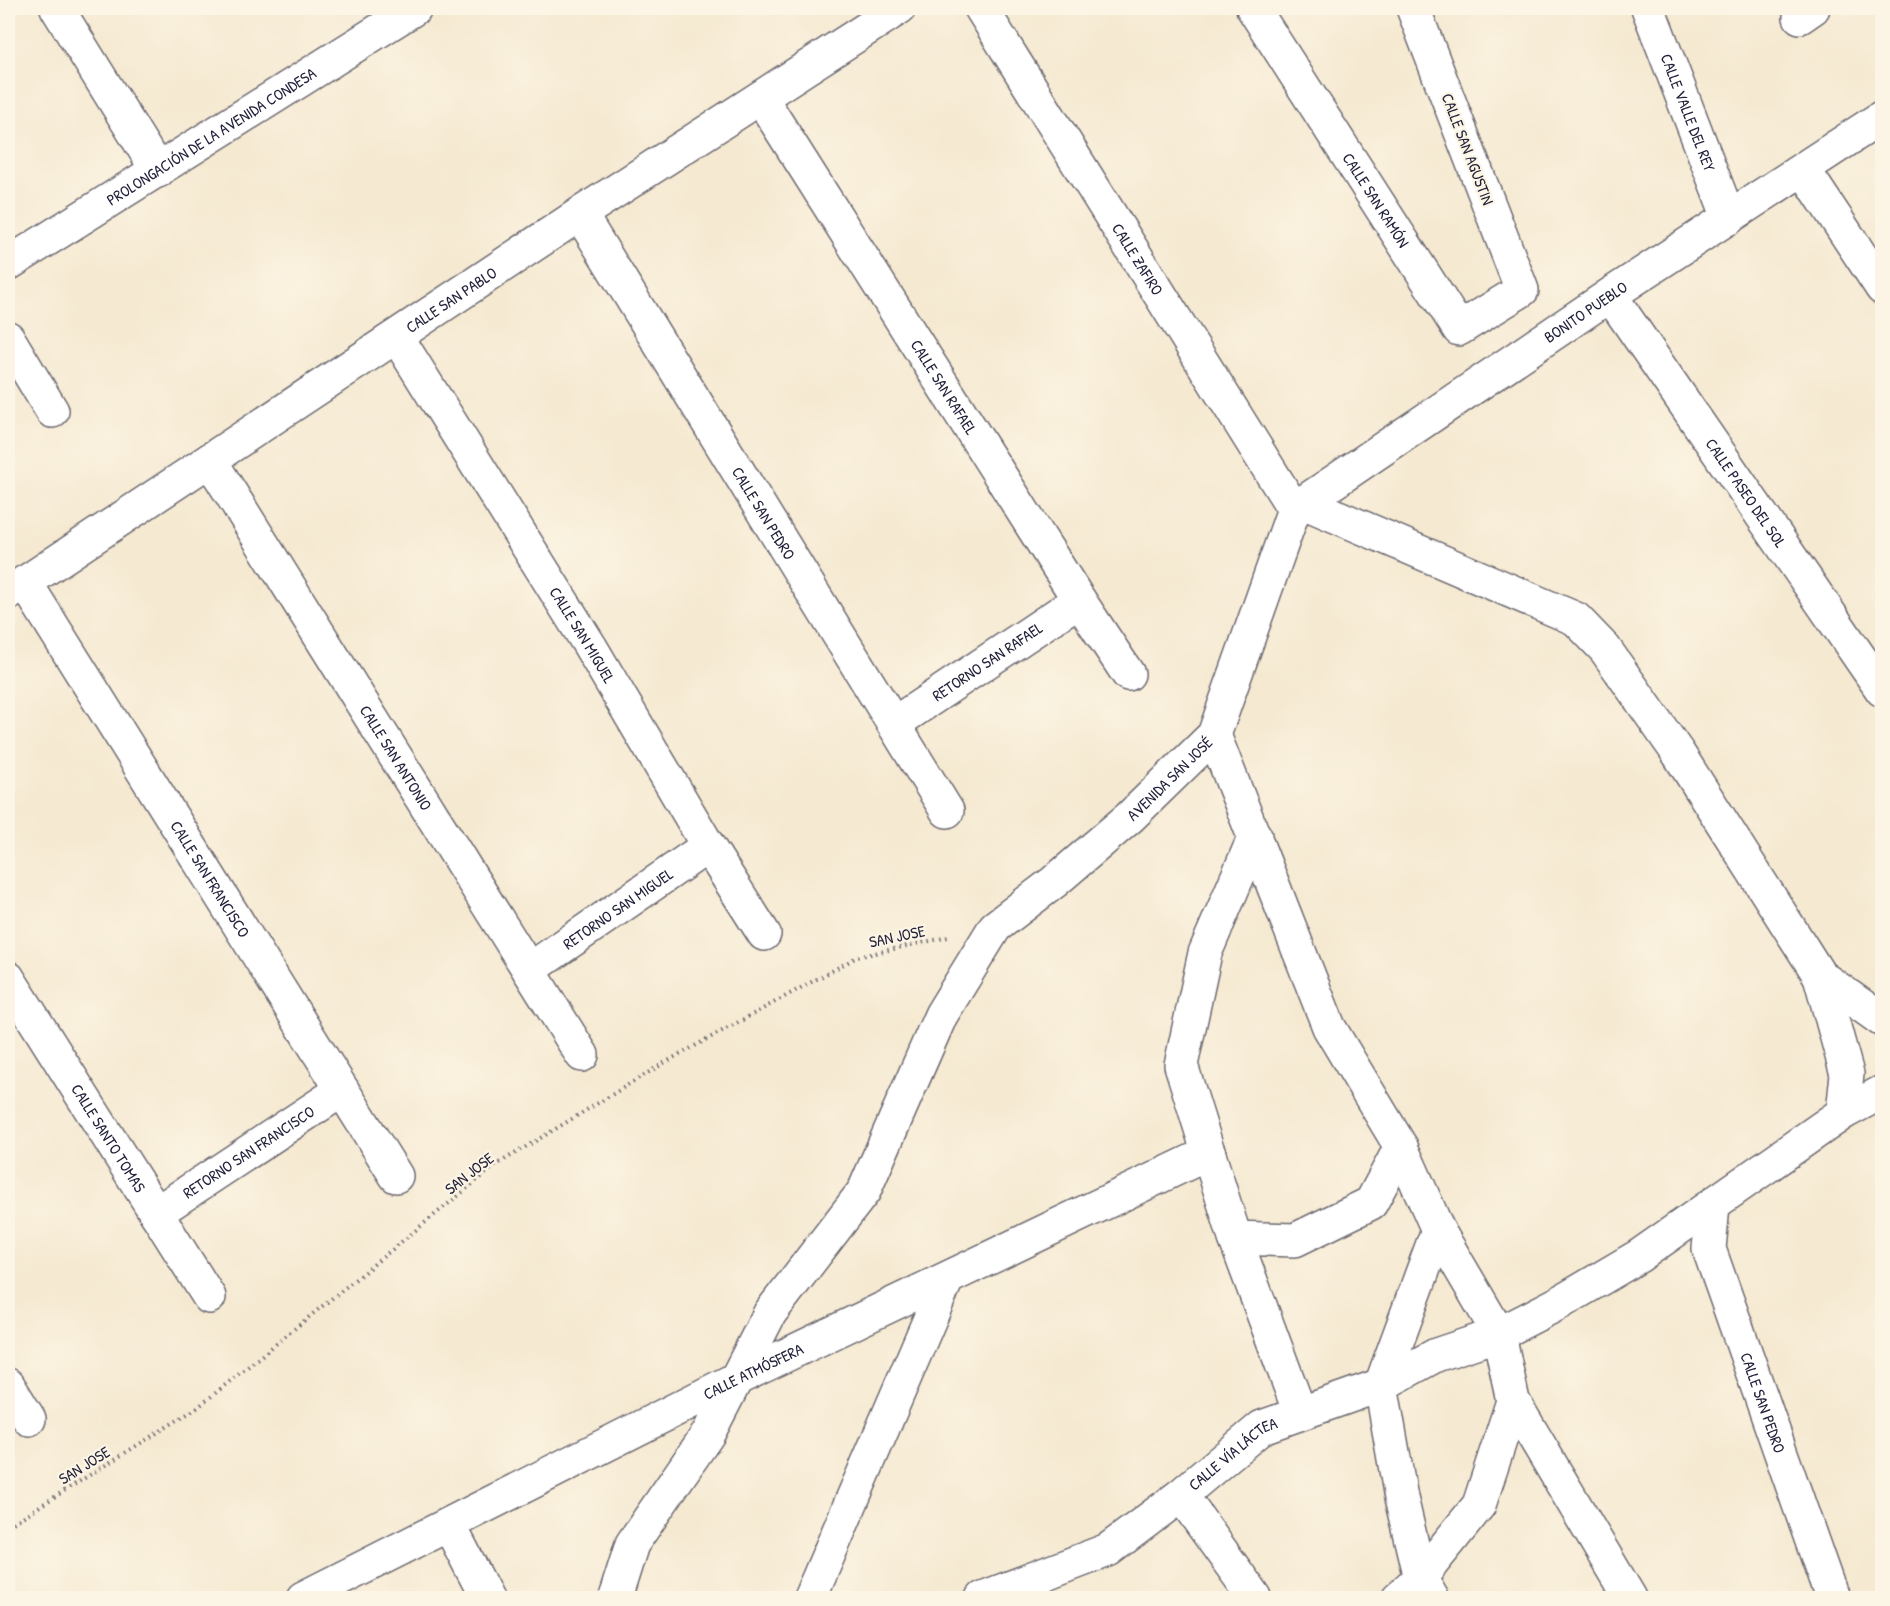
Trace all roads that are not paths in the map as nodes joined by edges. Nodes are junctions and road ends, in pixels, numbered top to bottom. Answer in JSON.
{"nodes":[{"id":1,"x":57,"y":8,"type":"edge"},
{"id":2,"x":415,"y":8,"type":"edge"},
{"id":3,"x":898,"y":8,"type":"edge"},
{"id":4,"x":981,"y":8,"type":"edge"},
{"id":5,"x":1253,"y":8,"type":"edge"},
{"id":6,"x":1413,"y":8,"type":"edge"},
{"id":7,"x":1648,"y":8,"type":"edge"},
{"id":8,"x":761,"y":98,"type":"junction"},
{"id":9,"x":1882,"y":117,"type":"edge"},
{"id":10,"x":1804,"y":170,"type":"junction"},
{"id":11,"x":158,"y":171,"type":"junction"},
{"id":12,"x":580,"y":214,"type":"junction"},
{"id":13,"x":1729,"y":218,"type":"junction"},
{"id":14,"x":8,"y":264,"type":"edge"},
{"id":15,"x":1882,"y":288,"type":"edge"},
{"id":16,"x":1522,"y":290,"type":"joint"},
{"id":17,"x":1610,"y":295,"type":"junction"},
{"id":18,"x":398,"y":337,"type":"junction"},
{"id":19,"x":8,"y":338,"type":"edge"},
{"id":20,"x":52,"y":411,"type":"dead end"},
{"id":21,"x":210,"y":460,"type":"junction"},
{"id":22,"x":1298,"y":506,"type":"junction"},
{"id":23,"x":16,"y":588,"type":"edge"},
{"id":24,"x":1079,"y":600,"type":"junction"},
{"id":25,"x":1128,"y":674,"type":"dead end"},
{"id":26,"x":1882,"y":690,"type":"edge"},
{"id":27,"x":895,"y":723,"type":"junction"},
{"id":28,"x":1214,"y":735,"type":"junction"},
{"id":29,"x":947,"y":811,"type":"dead end"},
{"id":30,"x":1255,"y":836,"type":"junction"},
{"id":31,"x":708,"y":846,"type":"junction"},
{"id":32,"x":764,"y":934,"type":"dead end"},
{"id":33,"x":529,"y":970,"type":"junction"},
{"id":34,"x":1820,"y":976,"type":"junction"},
{"id":35,"x":8,"y":978,"type":"edge"},
{"id":36,"x":1882,"y":1020,"type":"edge"},
{"id":37,"x":582,"y":1055,"type":"dead end"},
{"id":38,"x":342,"y":1090,"type":"junction"},
{"id":39,"x":1882,"y":1092,"type":"edge"},
{"id":40,"x":1844,"y":1113,"type":"junction"},
{"id":41,"x":1401,"y":1147,"type":"junction"},
{"id":42,"x":1209,"y":1154,"type":"junction"},
{"id":43,"x":396,"y":1176,"type":"dead end"},
{"id":44,"x":1713,"y":1205,"type":"junction"},
{"id":45,"x":156,"y":1213,"type":"junction"},
{"id":46,"x":1438,"y":1230,"type":"junction"},
{"id":47,"x":1235,"y":1238,"type":"junction"},
{"id":48,"x":947,"y":1279,"type":"junction"},
{"id":49,"x":209,"y":1297,"type":"dead end"},
{"id":50,"x":1499,"y":1334,"type":"junction"},
{"id":51,"x":736,"y":1379,"type":"junction"},
{"id":52,"x":8,"y":1385,"type":"edge"},
{"id":53,"x":1381,"y":1385,"type":"junction"},
{"id":54,"x":1513,"y":1401,"type":"junction"},
{"id":55,"x":1300,"y":1413,"type":"junction"},
{"id":56,"x":29,"y":1419,"type":"dead end"},
{"id":57,"x":1180,"y":1495,"type":"junction"},
{"id":58,"x":449,"y":1525,"type":"junction"},
{"id":59,"x":1417,"y":1592,"type":"edge"},
{"id":60,"x":303,"y":1599,"type":"edge"},
{"id":61,"x":487,"y":1599,"type":"edge"},
{"id":62,"x":615,"y":1599,"type":"edge"},
{"id":63,"x":810,"y":1599,"type":"edge"},
{"id":64,"x":982,"y":1599,"type":"edge"},
{"id":65,"x":1256,"y":1599,"type":"edge"},
{"id":66,"x":1630,"y":1599,"type":"edge"},
{"id":67,"x":1832,"y":1599,"type":"edge"}],
"edges":[{"from":1,"to":11,"type":"street"},
{"from":2,"to":11,"type":"street","name":"PROLONGACIÓN DE LA AVENIDA CONDESA"},
{"from":3,"to":8,"type":"street","name":"CALLE SAN PABLO"},
{"from":4,"to":22,"type":"street","name":"CALLE ZAFIRO"},
{"from":5,"to":16,"type":"street","name":"CALLE SAN RAMÓN"},
{"from":6,"to":16,"type":"street","name":"CALLE SAN AGUSTIN"},
{"from":7,"to":13,"type":"street","name":"CALLE VALLE DEL REY"},
{"from":8,"to":12,"type":"street","name":"CALLE SAN PABLO"},
{"from":8,"to":24,"type":"street","name":"CALLE SAN RAFAEL"},
{"from":9,"to":10,"type":"street","name":"BONITO PUEBLO"},
{"from":10,"to":13,"type":"street","name":"BONITO PUEBLO"},
{"from":10,"to":15,"type":"street"},
{"from":11,"to":14,"type":"street","name":"PROLONGACIÓN DE LA AVENIDA CONDESA"},
{"from":12,"to":18,"type":"street","name":"CALLE SAN PABLO"},
{"from":12,"to":27,"type":"street","name":"CALLE SAN PEDRO"},
{"from":13,"to":17,"type":"street","name":"BONITO PUEBLO"},
{"from":17,"to":22,"type":"street","name":"BONITO PUEBLO"},
{"from":17,"to":26,"type":"street","name":"CALLE PASEO DEL SOL"},
{"from":18,"to":21,"type":"street","name":"CALLE SAN PABLO"},
{"from":18,"to":31,"type":"street","name":"CALLE SAN MIGUEL"},
{"from":19,"to":20,"type":"street"},
{"from":21,"to":23,"type":"street","name":"CALLE SAN PABLO"},
{"from":21,"to":33,"type":"street","name":"CALLE SAN ANTONIO"},
{"from":22,"to":28,"type":"street","name":"AVENIDA SAN JOSÉ"},
{"from":22,"to":34,"type":"street"},
{"from":23,"to":38,"type":"street","name":"CALLE SAN FRANCISCO"},
{"from":24,"to":25,"type":"street","name":"CALLE SAN RAFAEL"},
{"from":24,"to":27,"type":"street","name":"RETORNO SAN RAFAEL"},
{"from":27,"to":29,"type":"street","name":"CALLE SAN PEDRO"},
{"from":28,"to":30,"type":"street"},
{"from":28,"to":51,"type":"street","name":"AVENIDA SAN JOSÉ"},
{"from":30,"to":41,"type":"street"},
{"from":30,"to":42,"type":"street"},
{"from":31,"to":32,"type":"street","name":"CALLE SAN MIGUEL"},
{"from":31,"to":33,"type":"street","name":"RETORNO SAN MIGUEL"},
{"from":33,"to":37,"type":"street","name":"CALLE SAN ANTONIO"},
{"from":34,"to":36,"type":"street"},
{"from":34,"to":40,"type":"street"},
{"from":35,"to":45,"type":"street","name":"CALLE SANTO TOMAS"},
{"from":38,"to":43,"type":"street","name":"CALLE SAN FRANCISCO"},
{"from":38,"to":45,"type":"street","name":"RETORNO SAN FRANCISCO"},
{"from":39,"to":40,"type":"street","name":"CALLE VÍA LÁCTEA"},
{"from":40,"to":44,"type":"street","name":"CALLE VÍA LÁCTEA"},
{"from":41,"to":46,"type":"street"},
{"from":41,"to":47,"type":"street"},
{"from":42,"to":47,"type":"street"},
{"from":42,"to":48,"type":"street","name":"CALLE ATMÓSFERA"},
{"from":44,"to":50,"type":"street","name":"CALLE VÍA LÁCTEA"},
{"from":44,"to":67,"type":"street","name":"CALLE SAN PEDRO"},
{"from":45,"to":49,"type":"street","name":"CALLE SANTO TOMAS"},
{"from":46,"to":50,"type":"street"},
{"from":46,"to":53,"type":"street"},
{"from":47,"to":55,"type":"street"},
{"from":48,"to":51,"type":"street","name":"CALLE ATMÓSFERA"},
{"from":48,"to":63,"type":"street"},
{"from":50,"to":53,"type":"street","name":"CALLE VÍA LÁCTEA"},
{"from":50,"to":54,"type":"street"},
{"from":51,"to":58,"type":"street","name":"CALLE ATMÓSFERA"},
{"from":51,"to":62,"type":"street"},
{"from":52,"to":56,"type":"street"},
{"from":53,"to":55,"type":"street","name":"CALLE VÍA LÁCTEA"},
{"from":53,"to":59,"type":"street"},
{"from":54,"to":59,"type":"street"},
{"from":54,"to":66,"type":"street"},
{"from":55,"to":57,"type":"street","name":"CALLE VÍA LÁCTEA"},
{"from":57,"to":64,"type":"street","name":"CALLE VÍA LÁCTEA"},
{"from":57,"to":65,"type":"street"},
{"from":58,"to":60,"type":"street","name":"CALLE ATMÓSFERA"},
{"from":58,"to":61,"type":"street"}]}
